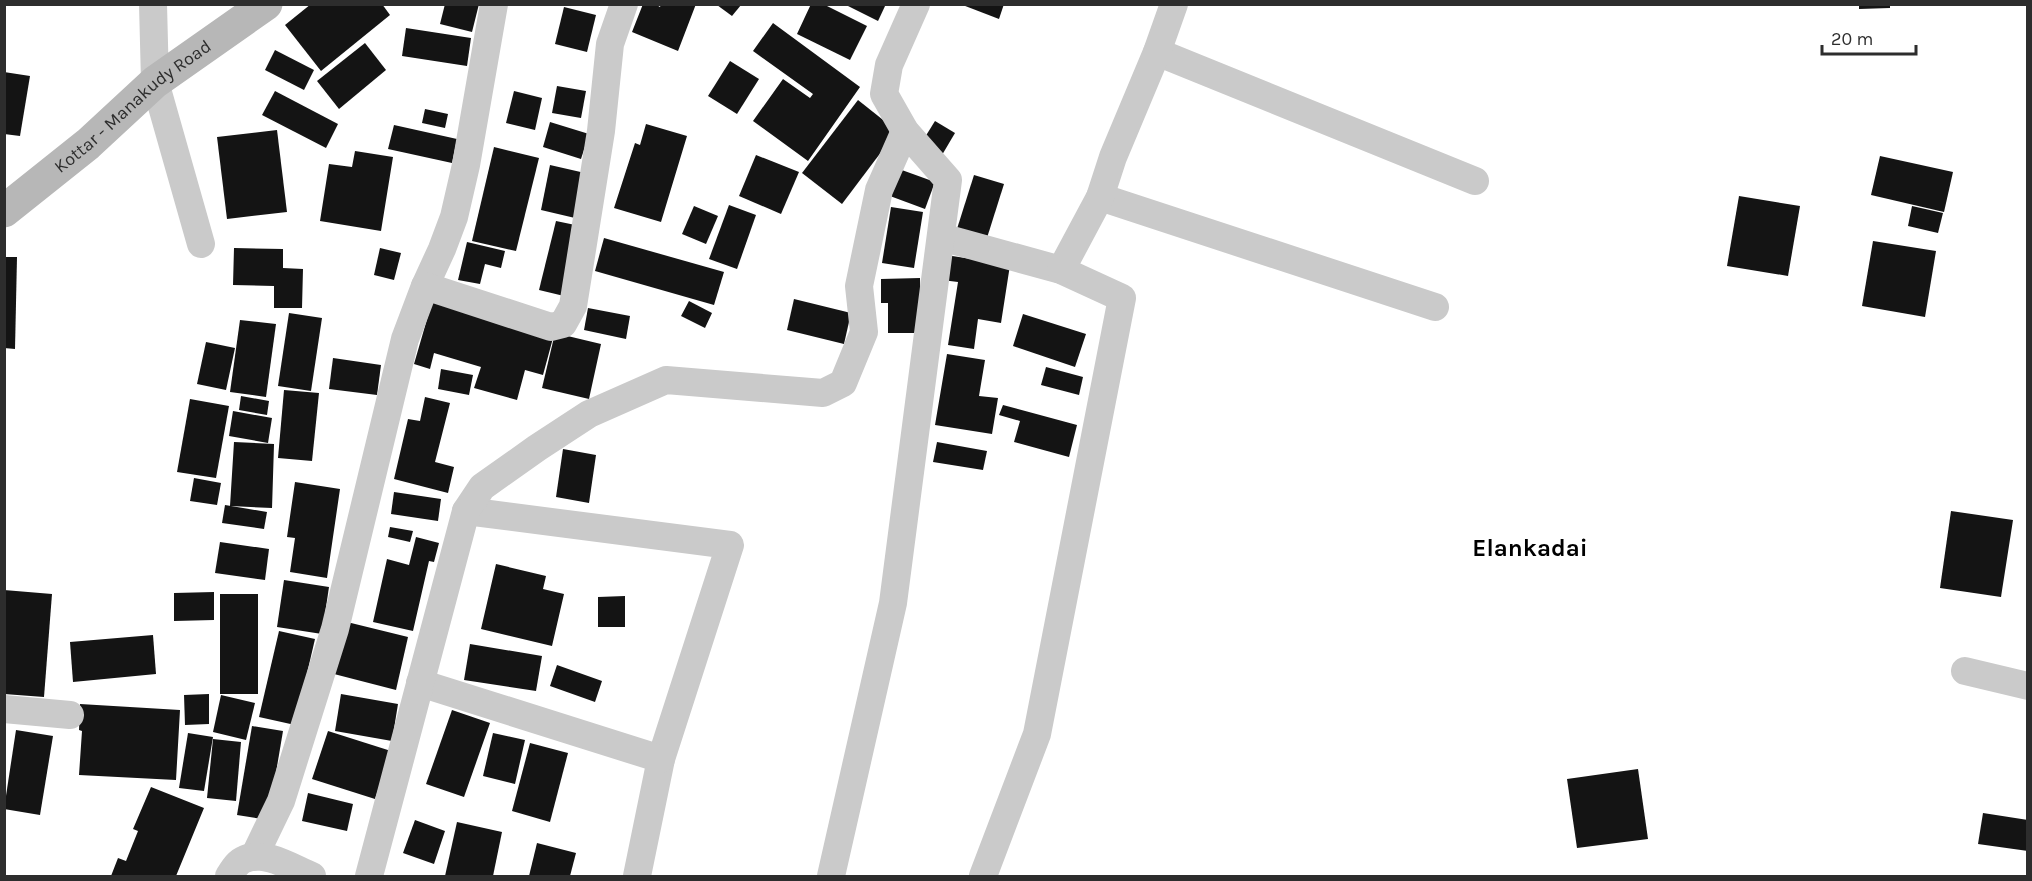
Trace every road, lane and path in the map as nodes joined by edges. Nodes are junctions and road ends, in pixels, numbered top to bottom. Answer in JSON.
{"nodes":[{"id":1,"x":153,"y":4,"type":"edge"},
{"id":2,"x":266,"y":4,"type":"edge"},
{"id":3,"x":494,"y":4,"type":"edge"},
{"id":4,"x":624,"y":4,"type":"edge"},
{"id":5,"x":916,"y":4,"type":"edge"},
{"id":6,"x":1174,"y":4,"type":"edge"},
{"id":7,"x":1157,"y":52,"type":"junction"},
{"id":8,"x":155,"y":82,"type":"junction"},
{"id":9,"x":905,"y":131,"type":"junction"},
{"id":10,"x":1475,"y":181,"type":"dead end"},
{"id":11,"x":1100,"y":197,"type":"junction"},
{"id":12,"x":4,"y":211,"type":"edge"},
{"id":13,"x":941,"y":237,"type":"junction"},
{"id":14,"x":201,"y":244,"type":"dead end"},
{"id":15,"x":1061,"y":270,"type":"junction"},
{"id":16,"x":425,"y":286,"type":"junction"},
{"id":17,"x":1435,"y":307,"type":"dead end"},
{"id":18,"x":466,"y":511,"type":"junction"},
{"id":19,"x":1965,"y":671,"type":"dead end"},
{"id":20,"x":420,"y":683,"type":"junction"},
{"id":21,"x":2028,"y":686,"type":"edge"},
{"id":22,"x":4,"y":709,"type":"edge"},
{"id":23,"x":70,"y":715,"type":"dead end"},
{"id":24,"x":661,"y":759,"type":"junction"},
{"id":25,"x":254,"y":857,"type":"junction"},
{"id":26,"x":229,"y":876,"type":"edge"},
{"id":27,"x":312,"y":876,"type":"edge"},
{"id":28,"x":369,"y":876,"type":"edge"},
{"id":29,"x":637,"y":876,"type":"edge"},
{"id":30,"x":831,"y":876,"type":"edge"},
{"id":31,"x":983,"y":876,"type":"edge"}],
"edges":[{"from":1,"to":8,"type":"street"},
{"from":2,"to":8,"type":"main road","name":"Kottar - Manakudy Road"},
{"from":3,"to":16,"type":"street"},
{"from":4,"to":16,"type":"street"},
{"from":5,"to":9,"type":"street"},
{"from":6,"to":7,"type":"street"},
{"from":7,"to":10,"type":"street"},
{"from":7,"to":11,"type":"street"},
{"from":8,"to":12,"type":"main road","name":"Kottar - Manakudy Road"},
{"from":8,"to":14,"type":"street"},
{"from":9,"to":13,"type":"street"},
{"from":9,"to":18,"type":"street"},
{"from":11,"to":15,"type":"street"},
{"from":11,"to":17,"type":"street"},
{"from":13,"to":15,"type":"street"},
{"from":13,"to":30,"type":"street"},
{"from":15,"to":31,"type":"street"},
{"from":16,"to":25,"type":"street"},
{"from":18,"to":20,"type":"street"},
{"from":18,"to":24,"type":"street"},
{"from":19,"to":21,"type":"street"},
{"from":20,"to":24,"type":"street"},
{"from":20,"to":28,"type":"street"},
{"from":22,"to":23,"type":"street"},
{"from":24,"to":29,"type":"street"},
{"from":25,"to":26,"type":"street"},
{"from":25,"to":27,"type":"street"}]}
